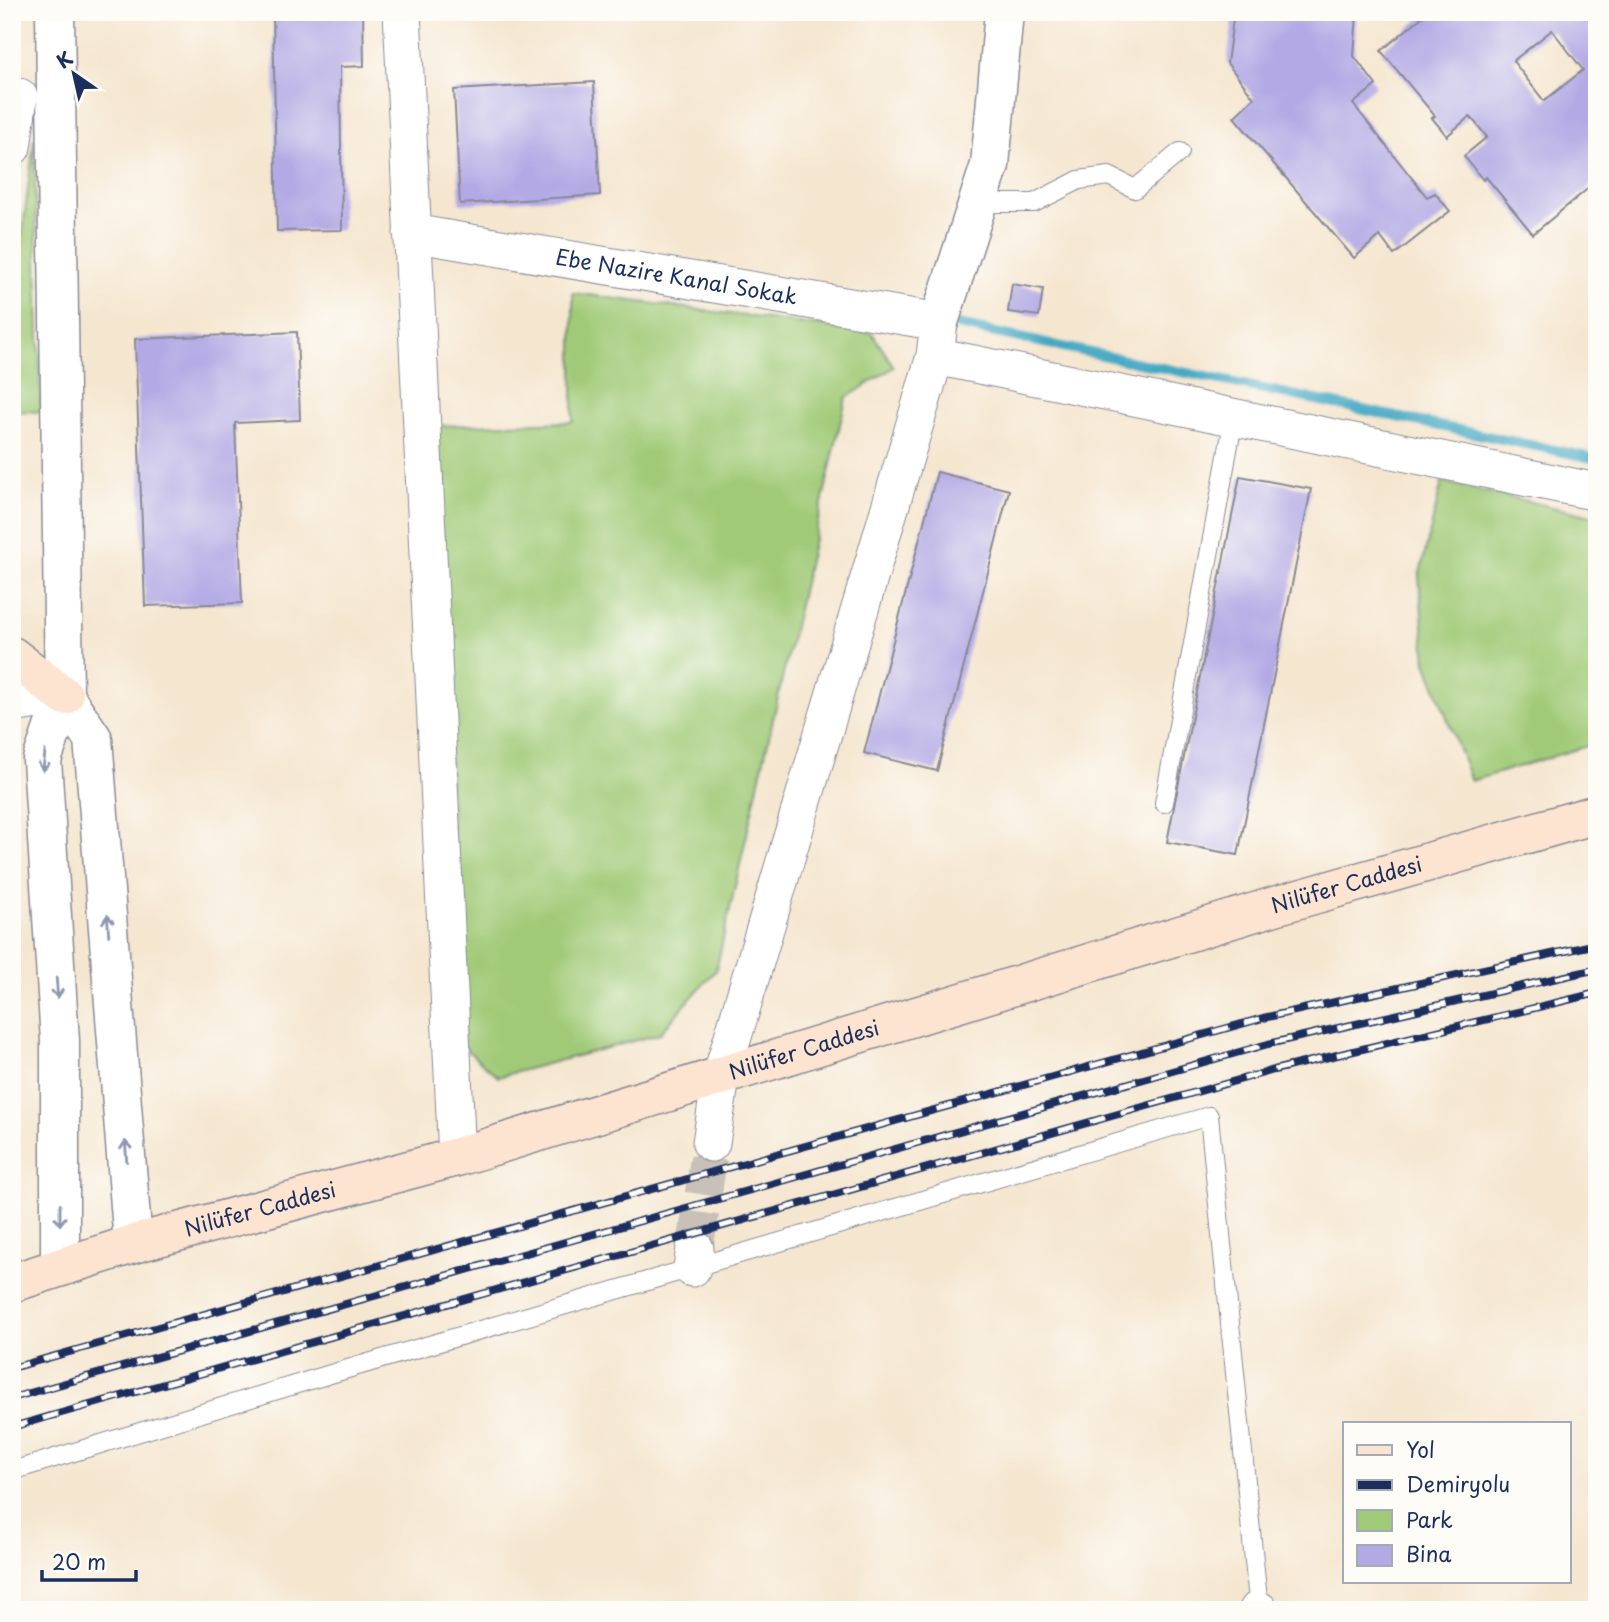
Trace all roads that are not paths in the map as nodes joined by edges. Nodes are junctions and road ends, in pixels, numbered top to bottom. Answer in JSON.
{"nodes":[{"id":1,"x":55,"y":12,"type":"edge"},
{"id":2,"x":402,"y":12,"type":"edge"},
{"id":3,"x":1004,"y":12,"type":"edge"},
{"id":4,"x":16,"y":97,"type":"edge"},
{"id":5,"x":58,"y":104,"type":"junction"},
{"id":6,"x":12,"y":147,"type":"edge"},
{"id":7,"x":1180,"y":152,"type":"dead end"},
{"id":8,"x":977,"y":204,"type":"junction"},
{"id":9,"x":412,"y":233,"type":"junction"},
{"id":10,"x":937,"y":339,"type":"junction"},
{"id":11,"x":1234,"y":417,"type":"junction"},
{"id":12,"x":1597,"y":492,"type":"edge"},
{"id":13,"x":12,"y":656,"type":"edge"},
{"id":14,"x":64,"y":696,"type":"junction"},
{"id":15,"x":12,"y":704,"type":"edge"},
{"id":16,"x":1164,"y":803,"type":"dead end"},
{"id":17,"x":1597,"y":814,"type":"edge"},
{"id":18,"x":721,"y":1077,"type":"junction"},
{"id":19,"x":711,"y":1143,"type":"tunnel mouth"},
{"id":20,"x":457,"y":1157,"type":"junction"},
{"id":21,"x":133,"y":1244,"type":"junction"},
{"id":22,"x":60,"y":1267,"type":"junction"},
{"id":23,"x":12,"y":1283,"type":"edge"},
{"id":24,"x":12,"y":1471,"type":"edge"},
{"id":25,"x":1258,"y":1610,"type":"edge"}],
"edges":[{"from":1,"to":5,"type":"street"},
{"from":2,"to":9,"type":"street"},
{"from":3,"to":8,"type":"street"},
{"from":4,"to":5,"type":"street"},
{"from":4,"to":6,"type":"street"},
{"from":5,"to":14,"type":"street"},
{"from":7,"to":8,"type":"lane"},
{"from":8,"to":10,"type":"street"},
{"from":9,"to":10,"type":"street","name":"Ebe Nazire Kanal Sokak"},
{"from":9,"to":20,"type":"street"},
{"from":10,"to":11,"type":"street","name":"Ebe Nazire Kanal Sokak"},
{"from":10,"to":18,"type":"street"},
{"from":11,"to":12,"type":"street","name":"Ebe Nazire Kanal Sokak"},
{"from":11,"to":16,"type":"lane"},
{"from":13,"to":14,"type":"main road"},
{"from":14,"to":15,"type":"street"},
{"from":21,"to":14,"type":"street","one_way":true},
{"from":14,"to":22,"type":"street","one_way":true},
{"from":17,"to":18,"type":"main road","name":"Nilüfer Caddesi"},
{"from":18,"to":19,"type":"street"},
{"from":18,"to":20,"type":"main road","name":"Nilüfer Caddesi"},
{"from":20,"to":21,"type":"main road","name":"Nilüfer Caddesi"},
{"from":21,"to":22,"type":"main road","name":"Nilüfer Caddesi"},
{"from":22,"to":23,"type":"main road","name":"Nilüfer Caddesi"},
{"from":24,"to":25,"type":"lane"}]}
